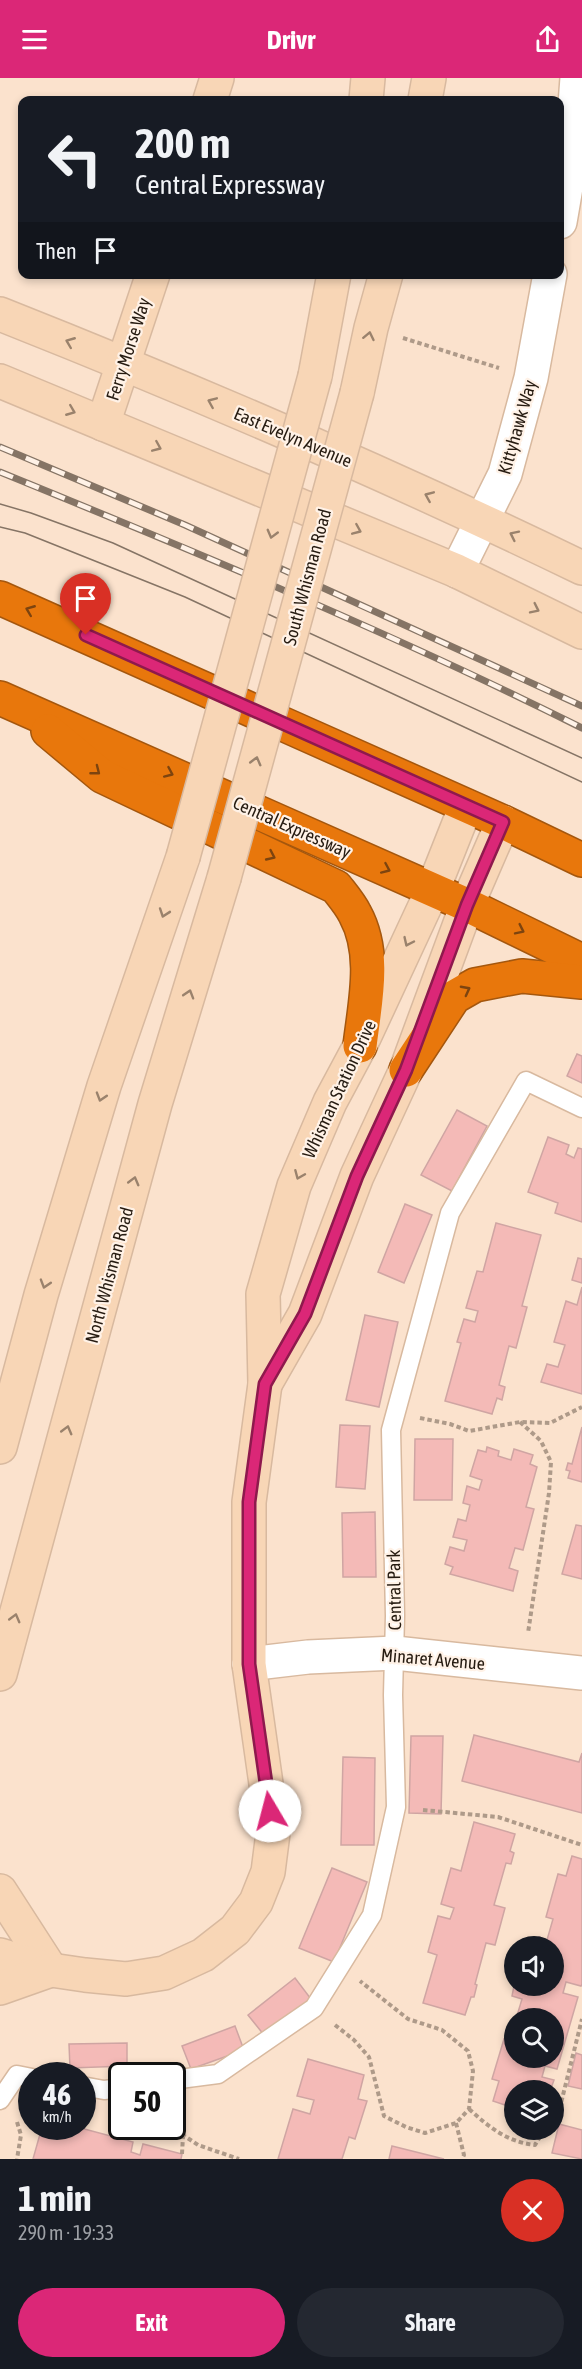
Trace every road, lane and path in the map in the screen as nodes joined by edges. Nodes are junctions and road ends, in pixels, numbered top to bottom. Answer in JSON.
{"nodes":[{"id":1,"x":218,"y":78,"type":"edge"},
{"id":2,"x":368,"y":78,"type":"edge"},
{"id":3,"x":429,"y":78,"type":"edge"},
{"id":4,"x":577,"y":78,"type":"edge"},
{"id":5,"x":211,"y":96,"type":"edge"},
{"id":6,"x":366,"y":96,"type":"edge"},
{"id":7,"x":426,"y":96,"type":"edge"},
{"id":8,"x":564,"y":199,"type":"edge"},
{"id":9,"x":151,"y":279,"type":"edge"},
{"id":10,"x":333,"y":279,"type":"edge"},
{"id":11,"x":385,"y":279,"type":"edge"},
{"id":12,"x":549,"y":279,"type":"edge"},
{"id":13,"x":0,"y":314,"type":"edge"},
{"id":14,"x":371,"y":328,"type":"junction"},
{"id":15,"x":124,"y":363,"type":"junction"},
{"id":16,"x":531,"y":378,"type":"junction"},
{"id":17,"x":0,"y":381,"type":"edge"},
{"id":18,"x":103,"y":424,"type":"junction"},
{"id":19,"x":483,"y":519,"type":"junction"},
{"id":20,"x":582,"y":568,"type":"edge"},
{"id":21,"x":457,"y":571,"type":"junction"},
{"id":22,"x":0,"y":598,"type":"edge"},
{"id":23,"x":582,"y":632,"type":"edge"},
{"id":24,"x":10,"y":702,"type":"edge"},
{"id":25,"x":466,"y":806,"type":"junction"},
{"id":26,"x":503,"y":822,"type":"junction"},
{"id":27,"x":582,"y":860,"type":"edge"},
{"id":28,"x":224,"y":878,"type":"joint"},
{"id":29,"x":432,"y":889,"type":"junction"},
{"id":30,"x":467,"y":905,"type":"junction"},
{"id":31,"x":582,"y":961,"type":"edge"},
{"id":32,"x":582,"y":982,"type":"edge"},
{"id":33,"x":360,"y":1046,"type":"junction"},
{"id":34,"x":406,"y":1070,"type":"junction"},
{"id":35,"x":582,"y":1108,"type":"edge"},
{"id":36,"x":265,"y":1384,"type":"junction"},
{"id":37,"x":582,"y":1407,"type":"edge"},
{"id":38,"x":396,"y":1413,"type":"junction"},
{"id":39,"x":520,"y":1422,"type":"junction"},
{"id":40,"x":0,"y":1447,"type":"edge"},
{"id":41,"x":395,"y":1653,"type":"junction"},
{"id":42,"x":249,"y":1664,"type":"junction"},
{"id":43,"x":522,"y":1667,"type":"junction"},
{"id":44,"x":582,"y":1673,"type":"edge"},
{"id":45,"x":0,"y":1674,"type":"edge"},
{"id":46,"x":396,"y":1807,"type":"junction"},
{"id":47,"x":582,"y":1845,"type":"edge"},
{"id":48,"x":0,"y":1891,"type":"edge"},
{"id":49,"x":0,"y":1955,"type":"edge"},
{"id":50,"x":340,"y":1966,"type":"junction"},
{"id":51,"x":51,"y":1970,"type":"junction"},
{"id":52,"x":0,"y":1988,"type":"edge"},
{"id":53,"x":314,"y":2008,"type":"junction"},
{"id":54,"x":582,"y":2019,"type":"edge"},
{"id":55,"x":18,"y":2075,"type":"edge"},
{"id":56,"x":186,"y":2083,"type":"edge"},
{"id":57,"x":564,"y":2091,"type":"edge"},
{"id":58,"x":0,"y":2100,"type":"edge"},
{"id":59,"x":469,"y":2109,"type":"junction"},
{"id":60,"x":16,"y":2120,"type":"dead end"},
{"id":61,"x":456,"y":2123,"type":"junction"},
{"id":62,"x":504,"y":2136,"type":"edge"},
{"id":63,"x":186,"y":2137,"type":"edge"},
{"id":64,"x":183,"y":2140,"type":"edge"},
{"id":65,"x":513,"y":2140,"type":"edge"},
{"id":66,"x":538,"y":2140,"type":"edge"},
{"id":67,"x":182,"y":2154,"type":"dead end"},
{"id":68,"x":17,"y":2159,"type":"edge"},
{"id":69,"x":239,"y":2159,"type":"edge"},
{"id":70,"x":462,"y":2159,"type":"edge"}],
"edges":[{"from":1,"to":5,"type":"main road"},
{"from":2,"to":6,"type":"main road"},
{"from":3,"to":7,"type":"main road"},
{"from":4,"to":8,"type":"street"},
{"from":9,"to":15,"type":"main road","name":"Ferry Morse Way"},
{"from":10,"to":40,"type":"main road","one_way":true,"bridge":true},
{"from":11,"to":14,"type":"main road","name":"South Whisman Road"},
{"from":12,"to":16,"type":"street","name":"Kittyhawk Way"},
{"from":15,"to":13,"type":"main road","name":"East Evelyn Avenue","one_way":true},
{"from":14,"to":16,"type":"path"},
{"from":28,"to":14,"type":"main road","name":"South Whisman Road","one_way":true,"bridge":true},
{"from":15,"to":18,"type":"main road","name":"Ferry Morse Way"},
{"from":19,"to":15,"type":"main road","name":"East Evelyn Avenue","one_way":true},
{"from":16,"to":19,"type":"street","name":"Kittyhawk Way"},
{"from":17,"to":18,"type":"main road","one_way":true},
{"from":18,"to":21,"type":"main road","one_way":true},
{"from":20,"to":19,"type":"main road","name":"East Evelyn Avenue","one_way":true},
{"from":19,"to":21,"type":"street","name":"Kittyhawk Way"},
{"from":21,"to":23,"type":"main road","one_way":true},
{"from":25,"to":22,"type":"highway","one_way":true},
{"from":24,"to":29,"type":"highway","name":"Central Expressway","one_way":true},
{"from":24,"to":33,"type":"highway","one_way":true},
{"from":25,"to":26,"type":"highway"},
{"from":25,"to":29,"type":"main road","name":"Whisman Station Drive"},
{"from":26,"to":27,"type":"highway"},
{"from":26,"to":30,"type":"main road","name":"Whisman Station Drive"},
{"from":45,"to":28,"type":"main road","name":"North Whisman Road","one_way":true},
{"from":29,"to":30,"type":"highway","name":"Central Expressway"},
{"from":29,"to":33,"type":"main road","name":"Whisman Station Drive","one_way":true},
{"from":30,"to":31,"type":"highway","name":"Central Expressway","one_way":true},
{"from":30,"to":34,"type":"main road","name":"Whisman Station Drive"},
{"from":34,"to":32,"type":"highway","one_way":true},
{"from":33,"to":36,"type":"main road","name":"Whisman Station Drive","one_way":true},
{"from":34,"to":36,"type":"main road","name":"Whisman Station Drive"},
{"from":35,"to":38,"type":"lane","name":"Central Park"},
{"from":36,"to":42,"type":"main road","name":"Whisman Station Drive"},
{"from":37,"to":39,"type":"path"},
{"from":38,"to":39,"type":"path"},
{"from":38,"to":41,"type":"lane","name":"Central Park"},
{"from":39,"to":43,"type":"path"},
{"from":41,"to":42,"type":"street","name":"Minaret Avenue"},
{"from":41,"to":43,"type":"street","name":"Minaret Avenue"},
{"from":41,"to":46,"type":"lane","name":"Central Park"},
{"from":42,"to":51,"type":"main road","name":"Whisman Station Drive"},
{"from":43,"to":44,"type":"street","name":"Minaret Avenue"},
{"from":46,"to":47,"type":"path"},
{"from":46,"to":50,"type":"lane","name":"Central Park"},
{"from":48,"to":51,"type":"main road"},
{"from":49,"to":51,"type":"main road","name":"Whisman Station Drive"},
{"from":50,"to":53,"type":"lane","name":"Central Park"},
{"from":50,"to":59,"type":"path"},
{"from":51,"to":52,"type":"main road"},
{"from":53,"to":56,"type":"lane","name":"Central Park"},
{"from":53,"to":61,"type":"path"},
{"from":54,"to":57,"type":"path"},
{"from":55,"to":58,"type":"lane"},
{"from":59,"to":61,"type":"path"},
{"from":59,"to":62,"type":"path"},
{"from":60,"to":68,"type":"path"},
{"from":61,"to":70,"type":"path"},
{"from":63,"to":69,"type":"path"},
{"from":64,"to":67,"type":"path"},
{"from":65,"to":66,"type":"path"}]}
